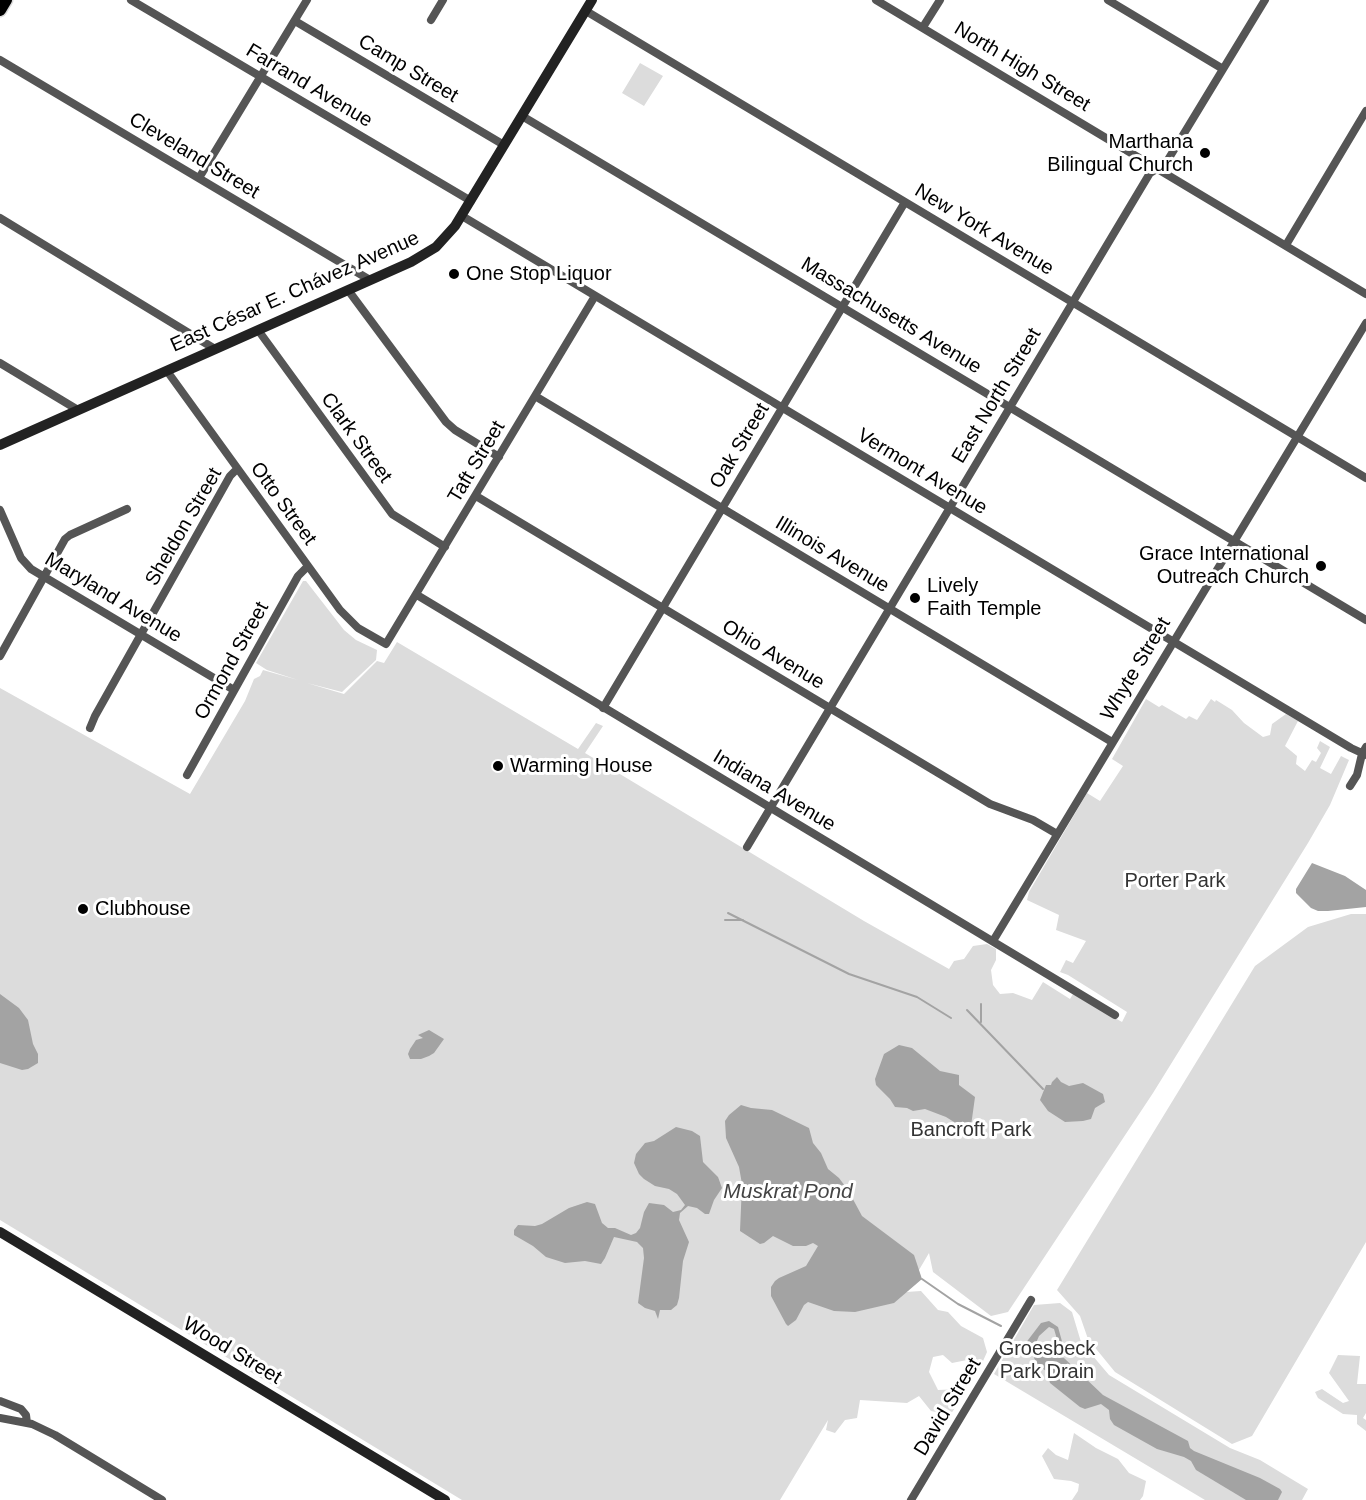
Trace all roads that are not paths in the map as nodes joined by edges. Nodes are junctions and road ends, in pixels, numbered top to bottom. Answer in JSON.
{"nodes":[{"id":1,"x":6,"y":0,"type":"edge"},
{"id":2,"x":131,"y":0,"type":"edge"},
{"id":3,"x":307,"y":0,"type":"edge"},
{"id":4,"x":443,"y":0,"type":"edge"},
{"id":5,"x":592,"y":0,"type":"edge"},
{"id":6,"x":876,"y":0,"type":"edge"},
{"id":7,"x":940,"y":0,"type":"edge"},
{"id":8,"x":1108,"y":0,"type":"edge"},
{"id":9,"x":1265,"y":0,"type":"edge"},
{"id":10,"x":0,"y":10,"type":"edge"},
{"id":11,"x":586,"y":11,"type":"junction"},
{"id":12,"x":431,"y":20,"type":"dead end"},
{"id":13,"x":295,"y":21,"type":"junction"},
{"id":14,"x":923,"y":27,"type":"junction"},
{"id":15,"x":0,"y":60,"type":"edge"},
{"id":16,"x":1223,"y":69,"type":"junction"},
{"id":17,"x":260,"y":77,"type":"junction"},
{"id":18,"x":1366,"y":111,"type":"edge"},
{"id":19,"x":522,"y":116,"type":"junction"},
{"id":20,"x":504,"y":145,"type":"junction"},
{"id":21,"x":1158,"y":169,"type":"junction"},
{"id":22,"x":199,"y":178,"type":"junction"},
{"id":23,"x":471,"y":201,"type":"junction"},
{"id":24,"x":905,"y":202,"type":"junction"},
{"id":25,"x":462,"y":216,"type":"junction"},
{"id":26,"x":0,"y":218,"type":"edge"},
{"id":27,"x":1287,"y":245,"type":"junction"},
{"id":28,"x":370,"y":280,"type":"junction"},
{"id":29,"x":348,"y":290,"type":"junction"},
{"id":30,"x":1366,"y":294,"type":"edge"},
{"id":31,"x":595,"y":296,"type":"junction"},
{"id":32,"x":1073,"y":302,"type":"junction"},
{"id":33,"x":842,"y":307,"type":"junction"},
{"id":34,"x":1366,"y":323,"type":"edge"},
{"id":35,"x":258,"y":330,"type":"junction"},
{"id":36,"x":215,"y":349,"type":"junction"},
{"id":37,"x":0,"y":363,"type":"edge"},
{"id":38,"x":167,"y":371,"type":"junction"},
{"id":39,"x":535,"y":396,"type":"junction"},
{"id":40,"x":1010,"y":407,"type":"junction"},
{"id":41,"x":782,"y":408,"type":"junction"},
{"id":42,"x":78,"y":410,"type":"junction"},
{"id":43,"x":1297,"y":436,"type":"junction"},
{"id":44,"x":0,"y":445,"type":"edge"},
{"id":45,"x":499,"y":457,"type":"junction"},
{"id":46,"x":237,"y":469,"type":"junction"},
{"id":47,"x":1366,"y":478,"type":"edge"},
{"id":48,"x":476,"y":496,"type":"junction"},
{"id":49,"x":722,"y":508,"type":"junction"},
{"id":50,"x":949,"y":508,"type":"junction"},
{"id":51,"x":127,"y":509,"type":"dead end"},
{"id":52,"x":0,"y":510,"type":"edge"},
{"id":53,"x":1233,"y":540,"type":"junction"},
{"id":54,"x":445,"y":547,"type":"junction"},
{"id":55,"x":308,"y":566,"type":"junction"},
{"id":56,"x":44,"y":577,"type":"junction"},
{"id":57,"x":417,"y":595,"type":"junction"},
{"id":58,"x":663,"y":608,"type":"junction"},
{"id":59,"x":890,"y":608,"type":"junction"},
{"id":60,"x":1366,"y":620,"type":"edge"},
{"id":61,"x":142,"y":634,"type":"junction"},
{"id":62,"x":1172,"y":641,"type":"junction"},
{"id":63,"x":386,"y":644,"type":"joint"},
{"id":64,"x":0,"y":656,"type":"edge"},
{"id":65,"x":234,"y":690,"type":"junction"},
{"id":66,"x":603,"y":708,"type":"junction"},
{"id":67,"x":830,"y":708,"type":"junction"},
{"id":68,"x":90,"y":728,"type":"dead end"},
{"id":69,"x":1112,"y":742,"type":"junction"},
{"id":70,"x":1365,"y":752,"type":"edge"},
{"id":71,"x":187,"y":775,"type":"dead end"},
{"id":72,"x":1350,"y":786,"type":"dead end"},
{"id":73,"x":770,"y":808,"type":"junction"},
{"id":74,"x":1057,"y":834,"type":"junction"},
{"id":75,"x":747,"y":848,"type":"dead end"},
{"id":76,"x":993,"y":941,"type":"junction"},
{"id":77,"x":1115,"y":1015,"type":"dead end"},
{"id":78,"x":0,"y":1232,"type":"edge"},
{"id":79,"x":1031,"y":1300,"type":"dead end"},
{"id":80,"x":0,"y":1401,"type":"edge"},
{"id":81,"x":0,"y":1418,"type":"edge"},
{"id":82,"x":27,"y":1423,"type":"junction"},
{"id":83,"x":162,"y":1500,"type":"edge"},
{"id":84,"x":445,"y":1500,"type":"edge"},
{"id":85,"x":911,"y":1500,"type":"edge"}],
"edges":[{"from":1,"to":10,"type":"main road"},
{"from":2,"to":17,"type":"street","name":"Farrand Avenue"},
{"from":3,"to":13,"type":"street"},
{"from":4,"to":12,"type":"street"},
{"from":5,"to":11,"type":"street","name":"East César E. Chávez Avenue"},
{"from":6,"to":14,"type":"street","name":"North High Street"},
{"from":7,"to":14,"type":"street"},
{"from":8,"to":16,"type":"street"},
{"from":9,"to":16,"type":"street","name":"East North Street"},
{"from":11,"to":19,"type":"street","name":"East César E. Chávez Avenue"},
{"from":11,"to":24,"type":"street","name":"New York Avenue"},
{"from":13,"to":17,"type":"street"},
{"from":13,"to":20,"type":"street","name":"Camp Street"},
{"from":14,"to":21,"type":"street","name":"North High Street"},
{"from":15,"to":22,"type":"street","name":"Cleveland Street"},
{"from":16,"to":21,"type":"street","name":"East North Street"},
{"from":17,"to":22,"type":"street"},
{"from":17,"to":23,"type":"street","name":"Farrand Avenue"},
{"from":18,"to":27,"type":"street"},
{"from":19,"to":20,"type":"street","name":"East César E. Chávez Avenue"},
{"from":19,"to":33,"type":"street","name":"Massachusetts Avenue"},
{"from":20,"to":23,"type":"street","name":"East César E. Chávez Avenue"},
{"from":21,"to":27,"type":"street","name":"North High Street"},
{"from":21,"to":32,"type":"street","name":"East North Street"},
{"from":22,"to":28,"type":"street","name":"Cleveland Street"},
{"from":23,"to":25,"type":"street","name":"East César E. Chávez Avenue"},
{"from":24,"to":32,"type":"street","name":"New York Avenue"},
{"from":24,"to":33,"type":"street","name":"Oak Street"},
{"from":25,"to":28,"type":"street","name":"East César E. Chávez Avenue"},
{"from":25,"to":31,"type":"street","name":"Vermont Avenue"},
{"from":26,"to":36,"type":"street"},
{"from":27,"to":30,"type":"street","name":"North High Street"},
{"from":28,"to":29,"type":"street","name":"East César E. Chávez Avenue"},
{"from":29,"to":35,"type":"street","name":"East César E. Chávez Avenue"},
{"from":29,"to":45,"type":"street"},
{"from":31,"to":39,"type":"street","name":"Taft Street"},
{"from":31,"to":41,"type":"street","name":"Vermont Avenue"},
{"from":32,"to":40,"type":"street","name":"East North Street"},
{"from":32,"to":43,"type":"street","name":"New York Avenue"},
{"from":33,"to":40,"type":"street","name":"Massachusetts Avenue"},
{"from":33,"to":41,"type":"street","name":"Oak Street"},
{"from":34,"to":43,"type":"street","name":"Whyte Street"},
{"from":35,"to":36,"type":"street","name":"East César E. Chávez Avenue"},
{"from":35,"to":54,"type":"street","name":"Clark Street"},
{"from":36,"to":38,"type":"street","name":"East César E. Chávez Avenue"},
{"from":37,"to":42,"type":"street"},
{"from":38,"to":42,"type":"street","name":"East César E. Chávez Avenue"},
{"from":38,"to":46,"type":"street","name":"Otto Street"},
{"from":39,"to":45,"type":"street","name":"Taft Street"},
{"from":39,"to":49,"type":"street","name":"Illinois Avenue"},
{"from":40,"to":50,"type":"street","name":"East North Street"},
{"from":40,"to":53,"type":"street","name":"Massachusetts Avenue"},
{"from":41,"to":49,"type":"street","name":"Oak Street"},
{"from":41,"to":50,"type":"street","name":"Vermont Avenue"},
{"from":42,"to":44,"type":"street","name":"East César E. Chávez Avenue"},
{"from":43,"to":47,"type":"street","name":"New York Avenue"},
{"from":43,"to":53,"type":"street","name":"Whyte Street"},
{"from":45,"to":48,"type":"street","name":"Taft Street"},
{"from":46,"to":55,"type":"street","name":"Otto Street"},
{"from":46,"to":61,"type":"street","name":"Sheldon Street"},
{"from":48,"to":54,"type":"street","name":"Taft Street"},
{"from":48,"to":58,"type":"street","name":"Ohio Avenue"},
{"from":49,"to":58,"type":"street","name":"Oak Street"},
{"from":49,"to":59,"type":"street","name":"Illinois Avenue"},
{"from":50,"to":59,"type":"street","name":"East North Street"},
{"from":50,"to":62,"type":"street","name":"Vermont Avenue"},
{"from":51,"to":56,"type":"street"},
{"from":52,"to":56,"type":"street","name":"Maryland Avenue"},
{"from":53,"to":60,"type":"street","name":"Massachusetts Avenue"},
{"from":53,"to":62,"type":"street","name":"Whyte Street"},
{"from":54,"to":57,"type":"street","name":"Taft Street"},
{"from":55,"to":63,"type":"street","name":"Otto Street"},
{"from":55,"to":65,"type":"street","name":"Ormond Street"},
{"from":56,"to":61,"type":"street","name":"Maryland Avenue"},
{"from":56,"to":64,"type":"street"},
{"from":57,"to":63,"type":"street","name":"Taft Street"},
{"from":57,"to":66,"type":"street","name":"Indiana Avenue"},
{"from":58,"to":66,"type":"street","name":"Oak Street"},
{"from":58,"to":67,"type":"street","name":"Ohio Avenue"},
{"from":59,"to":67,"type":"street","name":"East North Street"},
{"from":59,"to":69,"type":"street","name":"Illinois Avenue"},
{"from":61,"to":65,"type":"street","name":"Maryland Avenue"},
{"from":61,"to":68,"type":"street","name":"Sheldon Street"},
{"from":62,"to":69,"type":"street","name":"Whyte Street"},
{"from":62,"to":70,"type":"street","name":"Vermont Avenue"},
{"from":65,"to":71,"type":"street","name":"Ormond Street"},
{"from":66,"to":73,"type":"street","name":"Indiana Avenue"},
{"from":67,"to":73,"type":"street","name":"East North Street"},
{"from":67,"to":74,"type":"street","name":"Ohio Avenue"},
{"from":69,"to":74,"type":"street","name":"Whyte Street"},
{"from":70,"to":72,"type":"street"},
{"from":73,"to":75,"type":"street","name":"East North Street"},
{"from":73,"to":76,"type":"street","name":"Indiana Avenue"},
{"from":74,"to":76,"type":"street","name":"Whyte Street"},
{"from":76,"to":77,"type":"street","name":"Indiana Avenue"},
{"from":78,"to":84,"type":"street","name":"Wood Street"},
{"from":79,"to":85,"type":"street","name":"David Street"},
{"from":80,"to":82,"type":"street"},
{"from":81,"to":82,"type":"street"},
{"from":82,"to":83,"type":"street"}]}
